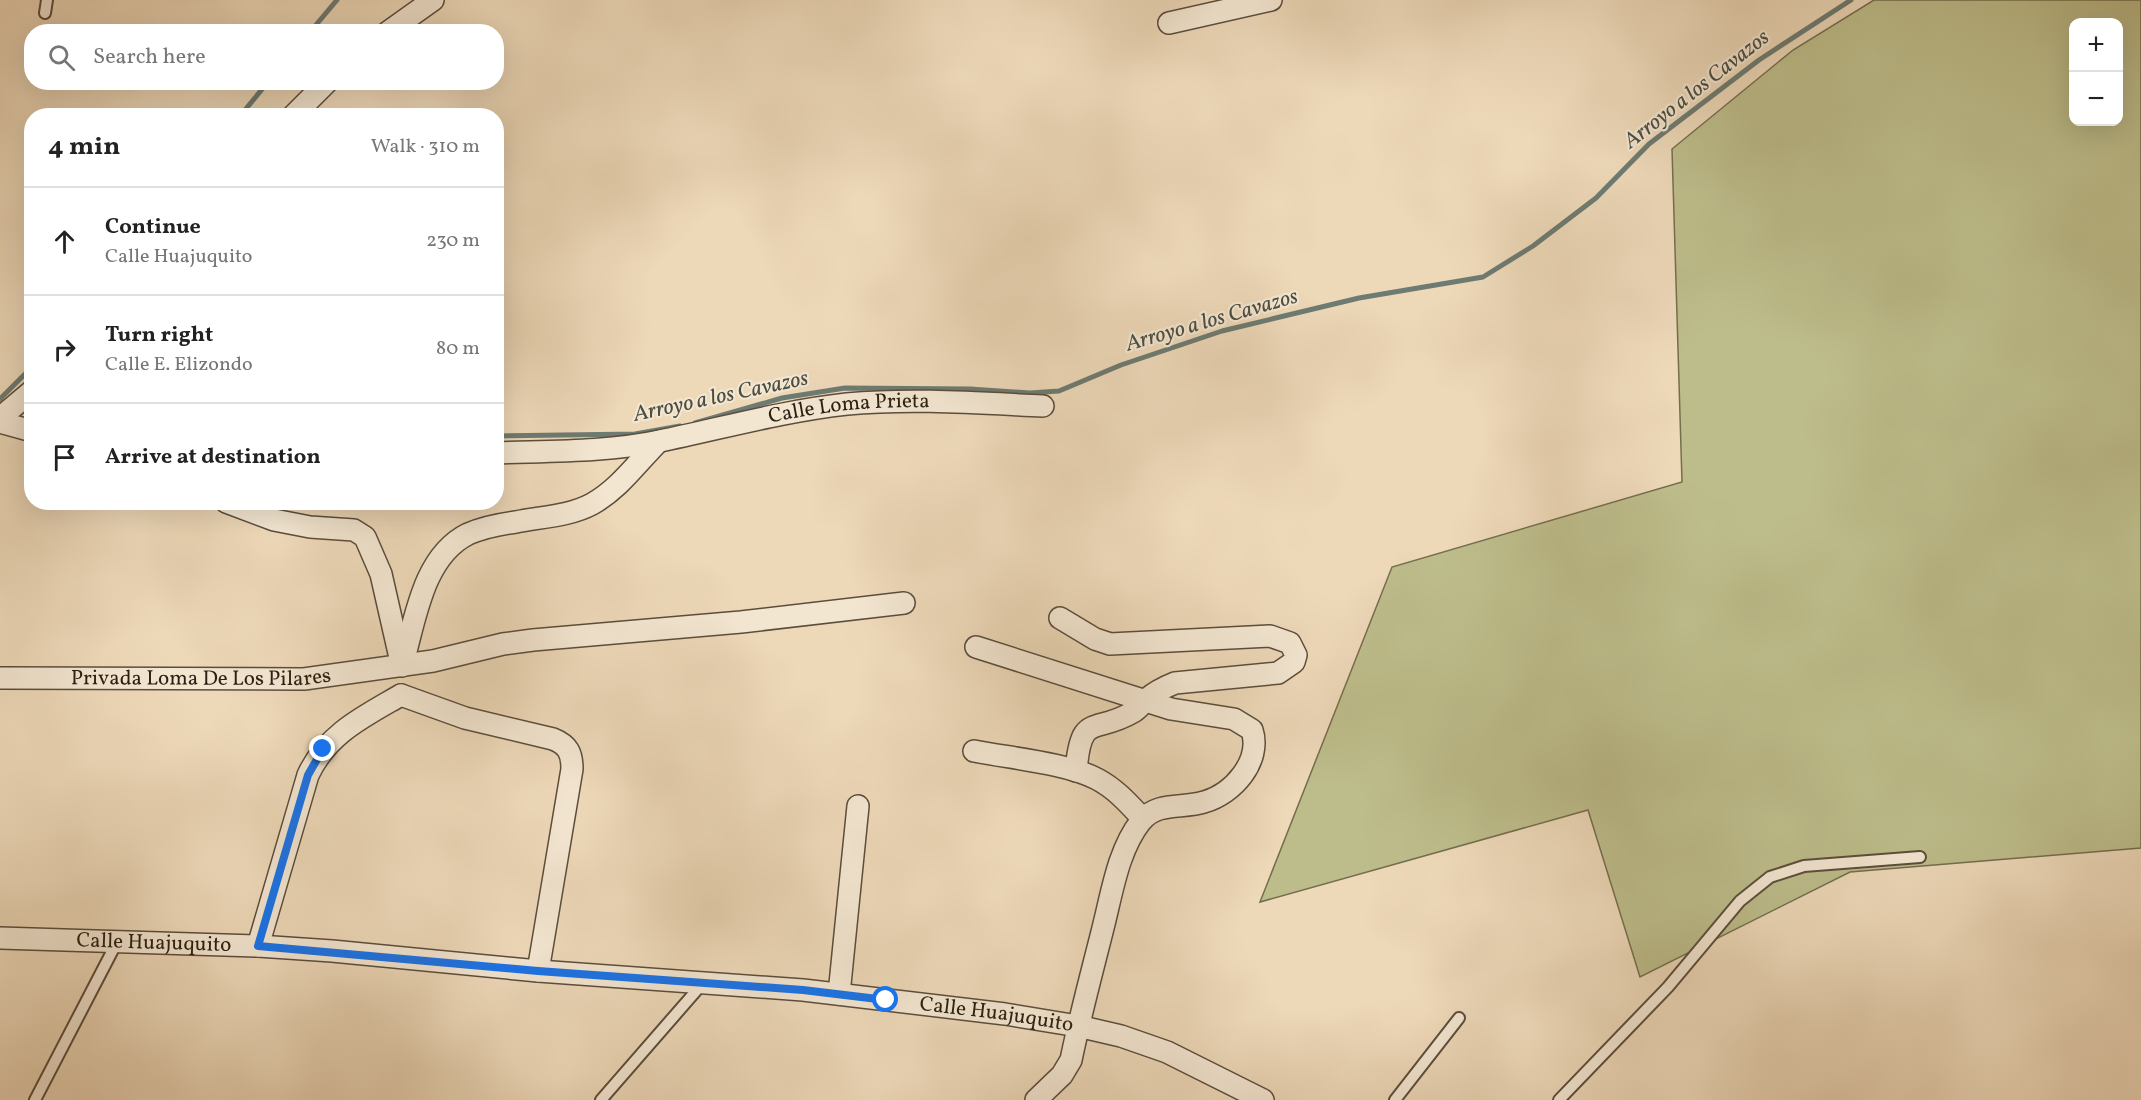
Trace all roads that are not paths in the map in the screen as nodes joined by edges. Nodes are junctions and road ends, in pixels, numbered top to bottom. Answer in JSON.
{"nodes":[{"id":1,"x":47,"y":0,"type":"edge"},
{"id":2,"x":433,"y":0,"type":"edge"},
{"id":3,"x":1271,"y":0,"type":"edge"},
{"id":4,"x":45,"y":13,"type":"dead end"},
{"id":5,"x":1169,"y":23,"type":"dead end"},
{"id":6,"x":399,"y":24,"type":"edge"},
{"id":7,"x":319,"y":90,"type":"edge"},
{"id":8,"x":301,"y":108,"type":"edge"},
{"id":9,"x":24,"y":398,"type":"edge"},
{"id":10,"x":1043,"y":406,"type":"dead end"},
{"id":11,"x":0,"y":418,"type":"edge"},
{"id":12,"x":0,"y":422,"type":"edge"},
{"id":13,"x":24,"y":429,"type":"edge"},
{"id":14,"x":658,"y":441,"type":"junction"},
{"id":15,"x":504,"y":453,"type":"edge"},
{"id":16,"x":247,"y":510,"type":"edge"},
{"id":17,"x":904,"y":603,"type":"dead end"},
{"id":18,"x":1060,"y":618,"type":"dead end"},
{"id":19,"x":976,"y":647,"type":"dead end"},
{"id":20,"x":402,"y":666,"type":"junction"},
{"id":21,"x":0,"y":678,"type":"edge"},
{"id":22,"x":401,"y":695,"type":"junction"},
{"id":23,"x":1146,"y":699,"type":"junction"},
{"id":24,"x":974,"y":751,"type":"dead end"},
{"id":25,"x":1076,"y":771,"type":"junction"},
{"id":26,"x":858,"y":806,"type":"dead end"},
{"id":27,"x":1143,"y":819,"type":"junction"},
{"id":28,"x":1920,"y":857,"type":"dead end"},
{"id":29,"x":0,"y":938,"type":"edge"},
{"id":30,"x":117,"y":942,"type":"junction"},
{"id":31,"x":258,"y":946,"type":"junction"},
{"id":32,"x":538,"y":971,"type":"junction"},
{"id":33,"x":703,"y":983,"type":"junction"},
{"id":34,"x":838,"y":994,"type":"junction"},
{"id":35,"x":1459,"y":1017,"type":"dead end"},
{"id":36,"x":1078,"y":1026,"type":"junction"},
{"id":37,"x":35,"y":1100,"type":"edge"},
{"id":38,"x":601,"y":1100,"type":"edge"},
{"id":39,"x":1036,"y":1100,"type":"edge"},
{"id":40,"x":1263,"y":1100,"type":"edge"},
{"id":41,"x":1395,"y":1100,"type":"edge"},
{"id":42,"x":1559,"y":1100,"type":"edge"}],
"edges":[{"from":1,"to":4,"type":"lane"},
{"from":2,"to":6,"type":"street"},
{"from":3,"to":5,"type":"street"},
{"from":7,"to":8,"type":"street"},
{"from":9,"to":11,"type":"street"},
{"from":10,"to":14,"type":"street","name":"Calle Loma Prieta"},
{"from":12,"to":13,"type":"street"},
{"from":14,"to":15,"type":"street","name":"Calle Loma Prieta"},
{"from":14,"to":20,"type":"street"},
{"from":16,"to":20,"type":"street"},
{"from":17,"to":20,"type":"street","name":"Privada Loma De Los Pilares"},
{"from":18,"to":23,"type":"street"},
{"from":19,"to":23,"type":"street"},
{"from":20,"to":21,"type":"street","name":"Privada Loma De Los Pilares"},
{"from":20,"to":22,"type":"street"},
{"from":22,"to":31,"type":"street"},
{"from":22,"to":32,"type":"street"},
{"from":23,"to":25,"type":"street"},
{"from":23,"to":27,"type":"street"},
{"from":24,"to":25,"type":"street"},
{"from":25,"to":27,"type":"street"},
{"from":26,"to":34,"type":"street"},
{"from":27,"to":36,"type":"street"},
{"from":28,"to":42,"type":"lane"},
{"from":29,"to":30,"type":"street","name":"Calle Huajuquito"},
{"from":30,"to":31,"type":"street","name":"Calle Huajuquito"},
{"from":30,"to":37,"type":"lane"},
{"from":31,"to":32,"type":"street","name":"Calle Huajuquito"},
{"from":32,"to":33,"type":"street","name":"Calle Huajuquito"},
{"from":33,"to":34,"type":"street","name":"Calle Huajuquito"},
{"from":33,"to":38,"type":"lane"},
{"from":34,"to":36,"type":"street","name":"Calle Huajuquito"},
{"from":35,"to":41,"type":"lane"},
{"from":36,"to":39,"type":"street"},
{"from":36,"to":40,"type":"street","name":"Calle Huajuquito"}]}
